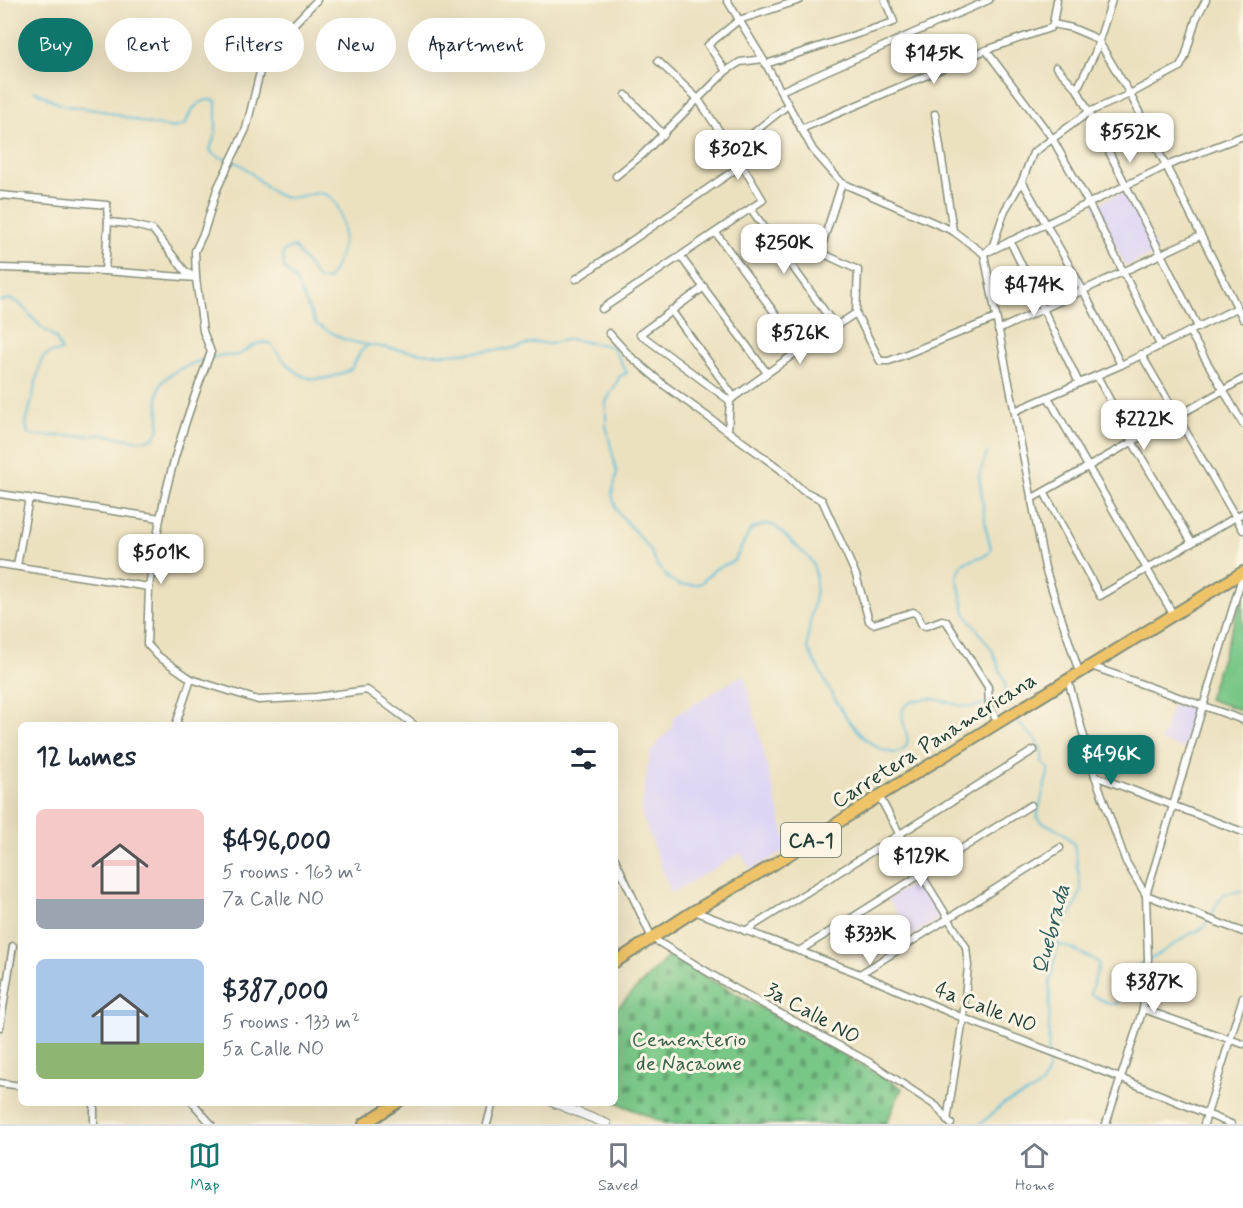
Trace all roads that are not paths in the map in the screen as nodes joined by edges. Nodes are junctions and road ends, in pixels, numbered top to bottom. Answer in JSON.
{"nodes":[{"id":1,"x":317,"y":0,"type":"edge"},
{"id":2,"x":727,"y":0,"type":"edge"},
{"id":3,"x":800,"y":0,"type":"edge"},
{"id":4,"x":885,"y":0,"type":"edge"},
{"id":5,"x":988,"y":0,"type":"edge"},
{"id":6,"x":1057,"y":0,"type":"edge"},
{"id":7,"x":1112,"y":0,"type":"edge"},
{"id":8,"x":1206,"y":0,"type":"edge"},
{"id":9,"x":739,"y":20,"type":"junction"},
{"id":10,"x":1053,"y":24,"type":"junction"},
{"id":11,"x":1099,"y":42,"type":"junction"},
{"id":12,"x":986,"y":50,"type":"junction"},
{"id":13,"x":764,"y":61,"type":"junction"},
{"id":14,"x":658,"y":62,"type":"dead end"},
{"id":15,"x":1056,"y":67,"type":"dead end"},
{"id":16,"x":726,"y":71,"type":"junction"},
{"id":17,"x":1077,"y":88,"type":"junction"},
{"id":18,"x":781,"y":91,"type":"junction"},
{"id":19,"x":1131,"y":94,"type":"junction"},
{"id":20,"x":626,"y":95,"type":"dead end"},
{"id":21,"x":698,"y":99,"type":"junction"},
{"id":22,"x":788,"y":105,"type":"junction"},
{"id":23,"x":1089,"y":112,"type":"junction"},
{"id":24,"x":935,"y":114,"type":"dead end"},
{"id":25,"x":801,"y":129,"type":"junction"},
{"id":26,"x":664,"y":135,"type":"junction"},
{"id":27,"x":1243,"y":136,"type":"edge"},
{"id":28,"x":1052,"y":138,"type":"junction"},
{"id":29,"x":732,"y":150,"type":"junction"},
{"id":30,"x":742,"y":165,"type":"junction"},
{"id":31,"x":1166,"y":166,"type":"junction"},
{"id":32,"x":616,"y":176,"type":"dead end"},
{"id":33,"x":1022,"y":181,"type":"junction"},
{"id":34,"x":842,"y":183,"type":"junction"},
{"id":35,"x":1127,"y":185,"type":"junction"},
{"id":36,"x":0,"y":195,"type":"edge"},
{"id":37,"x":1089,"y":204,"type":"junction"},
{"id":38,"x":750,"y":209,"type":"junction"},
{"id":39,"x":108,"y":222,"type":"junction"},
{"id":40,"x":1046,"y":223,"type":"junction"},
{"id":41,"x":953,"y":231,"type":"junction"},
{"id":42,"x":716,"y":232,"type":"junction"},
{"id":43,"x":1200,"y":236,"type":"junction"},
{"id":44,"x":1010,"y":241,"type":"junction"},
{"id":45,"x":984,"y":254,"type":"junction"},
{"id":46,"x":1162,"y":254,"type":"junction"},
{"id":47,"x":681,"y":257,"type":"junction"},
{"id":48,"x":0,"y":267,"type":"edge"},
{"id":49,"x":105,"y":271,"type":"junction"},
{"id":50,"x":1124,"y":272,"type":"junction"},
{"id":51,"x":196,"y":278,"type":"junction"},
{"id":52,"x":576,"y":279,"type":"dead end"},
{"id":53,"x":704,"y":287,"type":"junction"},
{"id":54,"x":1083,"y":290,"type":"junction"},
{"id":55,"x":1237,"y":308,"type":"junction"},
{"id":56,"x":602,"y":309,"type":"dead end"},
{"id":57,"x":1043,"y":309,"type":"junction"},
{"id":58,"x":671,"y":310,"type":"junction"},
{"id":59,"x":856,"y":314,"type":"junction"},
{"id":60,"x":996,"y":318,"type":"junction"},
{"id":61,"x":1243,"y":319,"type":"edge"},
{"id":62,"x":836,"y":327,"type":"junction"},
{"id":63,"x":1198,"y":327,"type":"junction"},
{"id":64,"x":998,"y":330,"type":"junction"},
{"id":65,"x":1189,"y":331,"type":"junction"},
{"id":66,"x":609,"y":333,"type":"dead end"},
{"id":67,"x":1160,"y":345,"type":"junction"},
{"id":68,"x":801,"y":349,"type":"junction"},
{"id":69,"x":1142,"y":354,"type":"junction"},
{"id":70,"x":1121,"y":364,"type":"junction"},
{"id":71,"x":767,"y":373,"type":"junction"},
{"id":72,"x":1097,"y":376,"type":"junction"},
{"id":73,"x":1243,"y":379,"type":"edge"},
{"id":74,"x":1079,"y":383,"type":"junction"},
{"id":75,"x":1224,"y":391,"type":"junction"},
{"id":76,"x":1048,"y":397,"type":"junction"},
{"id":77,"x":732,"y":399,"type":"junction"},
{"id":78,"x":1015,"y":411,"type":"junction"},
{"id":79,"x":1179,"y":417,"type":"junction"},
{"id":80,"x":1243,"y":424,"type":"edge"},
{"id":81,"x":728,"y":430,"type":"junction"},
{"id":82,"x":1133,"y":443,"type":"junction"},
{"id":83,"x":1089,"y":467,"type":"junction"},
{"id":84,"x":1044,"y":492,"type":"junction"},
{"id":85,"x":0,"y":494,"type":"edge"},
{"id":86,"x":29,"y":498,"type":"junction"},
{"id":87,"x":1031,"y":499,"type":"junction"},
{"id":88,"x":1243,"y":513,"type":"edge"},
{"id":89,"x":160,"y":518,"type":"junction"},
{"id":90,"x":1236,"y":518,"type":"junction"},
{"id":91,"x":1243,"y":530,"type":"edge"},
{"id":92,"x":1192,"y":543,"type":"junction"},
{"id":93,"x":0,"y":564,"type":"edge"},
{"id":94,"x":16,"y":566,"type":"junction"},
{"id":95,"x":1147,"y":568,"type":"junction"},
{"id":96,"x":1243,"y":573,"type":"edge"},
{"id":97,"x":149,"y":587,"type":"junction"},
{"id":98,"x":1173,"y":614,"type":"junction"},
{"id":99,"x":1091,"y":666,"type":"junction"},
{"id":100,"x":1079,"y":672,"type":"junction"},
{"id":101,"x":190,"y":680,"type":"junction"},
{"id":102,"x":1068,"y":680,"type":"junction"},
{"id":103,"x":1202,"y":705,"type":"junction"},
{"id":104,"x":1007,"y":717,"type":"junction"},
{"id":105,"x":1243,"y":720,"type":"edge"},
{"id":106,"x":177,"y":722,"type":"edge"},
{"id":107,"x":410,"y":722,"type":"edge"},
{"id":108,"x":1034,"y":750,"type":"dead end"},
{"id":109,"x":1095,"y":776,"type":"junction"},
{"id":110,"x":879,"y":796,"type":"junction"},
{"id":111,"x":1031,"y":805,"type":"dead end"},
{"id":112,"x":1173,"y":805,"type":"junction"},
{"id":113,"x":1243,"y":832,"type":"edge"},
{"id":114,"x":898,"y":833,"type":"junction"},
{"id":115,"x":1060,"y":848,"type":"dead end"},
{"id":116,"x":618,"y":865,"type":"edge"},
{"id":117,"x":921,"y":874,"type":"junction"},
{"id":118,"x":1146,"y":895,"type":"junction"},
{"id":119,"x":694,"y":911,"type":"junction"},
{"id":120,"x":948,"y":918,"type":"junction"},
{"id":121,"x":745,"y":931,"type":"junction"},
{"id":122,"x":1243,"y":932,"type":"edge"},
{"id":123,"x":652,"y":938,"type":"junction"},
{"id":124,"x":13,"y":946,"type":"dead end"},
{"id":125,"x":799,"y":951,"type":"junction"},
{"id":126,"x":618,"y":960,"type":"edge"},
{"id":127,"x":860,"y":974,"type":"junction"},
{"id":128,"x":1243,"y":997,"type":"edge"},
{"id":129,"x":1143,"y":1009,"type":"junction"},
{"id":130,"x":963,"y":1018,"type":"junction"},
{"id":131,"x":0,"y":1028,"type":"edge"},
{"id":132,"x":1230,"y":1040,"type":"junction"},
{"id":133,"x":1243,"y":1044,"type":"edge"},
{"id":134,"x":1120,"y":1078,"type":"junction"},
{"id":135,"x":0,"y":1083,"type":"edge"},
{"id":136,"x":18,"y":1086,"type":"edge"},
{"id":137,"x":94,"y":1106,"type":"edge"},
{"id":138,"x":195,"y":1106,"type":"edge"},
{"id":139,"x":392,"y":1106,"type":"edge"},
{"id":140,"x":492,"y":1106,"type":"edge"},
{"id":141,"x":560,"y":1106,"type":"edge"},
{"id":142,"x":1207,"y":1115,"type":"junction"},
{"id":143,"x":594,"y":1122,"type":"edge"},
{"id":144,"x":949,"y":1122,"type":"edge"},
{"id":145,"x":94,"y":1124,"type":"edge"},
{"id":146,"x":211,"y":1124,"type":"edge"},
{"id":147,"x":364,"y":1124,"type":"edge"},
{"id":148,"x":487,"y":1124,"type":"edge"},
{"id":149,"x":607,"y":1124,"type":"edge"},
{"id":150,"x":1106,"y":1124,"type":"edge"},
{"id":151,"x":1204,"y":1124,"type":"edge"},
{"id":152,"x":1232,"y":1124,"type":"edge"}],
"edges":[{"from":1,"to":51,"type":"street"},
{"from":2,"to":9,"type":"street"},
{"from":3,"to":9,"type":"street"},
{"from":4,"to":13,"type":"street"},
{"from":5,"to":18,"type":"street"},
{"from":6,"to":10,"type":"street"},
{"from":7,"to":11,"type":"street"},
{"from":8,"to":19,"type":"street"},
{"from":9,"to":13,"type":"street"},
{"from":9,"to":16,"type":"street"},
{"from":10,"to":11,"type":"street"},
{"from":10,"to":12,"type":"street"},
{"from":11,"to":17,"type":"street"},
{"from":11,"to":19,"type":"street"},
{"from":12,"to":25,"type":"street"},
{"from":12,"to":28,"type":"street"},
{"from":13,"to":16,"type":"street"},
{"from":13,"to":18,"type":"street"},
{"from":14,"to":21,"type":"street"},
{"from":15,"to":17,"type":"street"},
{"from":16,"to":21,"type":"street"},
{"from":17,"to":23,"type":"street"},
{"from":18,"to":22,"type":"street"},
{"from":19,"to":23,"type":"street"},
{"from":19,"to":31,"type":"street"},
{"from":20,"to":26,"type":"street"},
{"from":21,"to":26,"type":"street"},
{"from":21,"to":29,"type":"street"},
{"from":22,"to":25,"type":"street"},
{"from":22,"to":29,"type":"street"},
{"from":23,"to":28,"type":"street"},
{"from":23,"to":35,"type":"street"},
{"from":24,"to":41,"type":"street"},
{"from":25,"to":34,"type":"street"},
{"from":26,"to":32,"type":"street"},
{"from":27,"to":31,"type":"street"},
{"from":28,"to":33,"type":"street"},
{"from":28,"to":37,"type":"street"},
{"from":29,"to":30,"type":"street"},
{"from":30,"to":38,"type":"street"},
{"from":30,"to":52,"type":"street"},
{"from":31,"to":35,"type":"street"},
{"from":31,"to":43,"type":"street"},
{"from":33,"to":40,"type":"street"},
{"from":33,"to":45,"type":"street"},
{"from":34,"to":41,"type":"street"},
{"from":34,"to":59,"type":"street"},
{"from":35,"to":37,"type":"street"},
{"from":35,"to":46,"type":"street"},
{"from":36,"to":39,"type":"street"},
{"from":37,"to":40,"type":"street"},
{"from":37,"to":50,"type":"street"},
{"from":38,"to":42,"type":"street"},
{"from":38,"to":62,"type":"street"},
{"from":39,"to":49,"type":"street"},
{"from":39,"to":51,"type":"street"},
{"from":40,"to":44,"type":"street"},
{"from":40,"to":54,"type":"street"},
{"from":41,"to":45,"type":"street"},
{"from":42,"to":47,"type":"street"},
{"from":42,"to":68,"type":"street"},
{"from":43,"to":46,"type":"street"},
{"from":43,"to":55,"type":"street"},
{"from":44,"to":45,"type":"street"},
{"from":44,"to":57,"type":"street"},
{"from":45,"to":60,"type":"street"},
{"from":46,"to":50,"type":"street"},
{"from":46,"to":63,"type":"street"},
{"from":47,"to":53,"type":"street"},
{"from":47,"to":56,"type":"street"},
{"from":48,"to":49,"type":"street"},
{"from":49,"to":51,"type":"street"},
{"from":50,"to":54,"type":"street"},
{"from":50,"to":67,"type":"street"},
{"from":51,"to":89,"type":"street"},
{"from":53,"to":58,"type":"street"},
{"from":53,"to":71,"type":"street"},
{"from":54,"to":57,"type":"street"},
{"from":54,"to":70,"type":"street"},
{"from":55,"to":61,"type":"street"},
{"from":55,"to":63,"type":"street"},
{"from":57,"to":64,"type":"street"},
{"from":57,"to":74,"type":"street"},
{"from":58,"to":77,"type":"street"},
{"from":58,"to":77,"type":"street"},
{"from":59,"to":60,"type":"street"},
{"from":59,"to":62,"type":"street"},
{"from":60,"to":64,"type":"street"},
{"from":62,"to":68,"type":"street"},
{"from":63,"to":65,"type":"street"},
{"from":64,"to":78,"type":"street"},
{"from":65,"to":67,"type":"street"},
{"from":65,"to":75,"type":"street"},
{"from":66,"to":81,"type":"street"},
{"from":67,"to":69,"type":"street"},
{"from":68,"to":71,"type":"street"},
{"from":69,"to":70,"type":"street"},
{"from":69,"to":79,"type":"street"},
{"from":70,"to":72,"type":"street"},
{"from":71,"to":77,"type":"street"},
{"from":72,"to":74,"type":"street"},
{"from":72,"to":82,"type":"street"},
{"from":73,"to":75,"type":"street"},
{"from":74,"to":76,"type":"street"},
{"from":75,"to":79,"type":"street"},
{"from":75,"to":80,"type":"street"},
{"from":76,"to":78,"type":"street"},
{"from":76,"to":83,"type":"street"},
{"from":77,"to":81,"type":"street"},
{"from":78,"to":87,"type":"street"},
{"from":79,"to":82,"type":"street"},
{"from":79,"to":90,"type":"street"},
{"from":81,"to":104,"type":"street"},
{"from":82,"to":83,"type":"street"},
{"from":82,"to":92,"type":"street"},
{"from":83,"to":84,"type":"street"},
{"from":83,"to":95,"type":"street"},
{"from":84,"to":87,"type":"street"},
{"from":84,"to":95,"type":"street"},
{"from":85,"to":86,"type":"street"},
{"from":86,"to":89,"type":"street"},
{"from":86,"to":94,"type":"street"},
{"from":87,"to":100,"type":"street"},
{"from":88,"to":90,"type":"street"},
{"from":89,"to":97,"type":"street"},
{"from":90,"to":91,"type":"street"},
{"from":90,"to":92,"type":"street"},
{"from":92,"to":95,"type":"street"},
{"from":93,"to":94,"type":"street"},
{"from":94,"to":97,"type":"street"},
{"from":95,"to":98,"type":"street"},
{"from":96,"to":98,"type":"highway","name":"Carretera Panamericana","number":"CA-1"},
{"from":96,"to":103,"type":"street"},
{"from":97,"to":101,"type":"street"},
{"from":98,"to":99,"type":"highway","name":"Carretera Panamericana","number":"CA-1"},
{"from":99,"to":100,"type":"highway","name":"Carretera Panamericana","number":"CA-1"},
{"from":99,"to":103,"type":"street"},
{"from":100,"to":102,"type":"highway","name":"Carretera Panamericana","number":"CA-1"},
{"from":101,"to":106,"type":"street"},
{"from":101,"to":107,"type":"street"},
{"from":102,"to":104,"type":"highway","name":"Carretera Panamericana","number":"CA-1"},
{"from":102,"to":109,"type":"street"},
{"from":103,"to":105,"type":"street"},
{"from":103,"to":112,"type":"street"},
{"from":104,"to":110,"type":"highway","name":"Carretera Panamericana","number":"CA-1"},
{"from":108,"to":114,"type":"street"},
{"from":109,"to":112,"type":"street"},
{"from":109,"to":118,"type":"street"},
{"from":110,"to":114,"type":"street"},
{"from":110,"to":119,"type":"highway","name":"Carretera Panamericana","number":"CA-1"},
{"from":111,"to":117,"type":"street"},
{"from":112,"to":113,"type":"street"},
{"from":112,"to":118,"type":"street"},
{"from":114,"to":117,"type":"street"},
{"from":114,"to":121,"type":"street"},
{"from":115,"to":120,"type":"street"},
{"from":116,"to":123,"type":"street"},
{"from":117,"to":120,"type":"street"},
{"from":117,"to":125,"type":"street"},
{"from":118,"to":122,"type":"street"},
{"from":118,"to":129,"type":"street"},
{"from":119,"to":121,"type":"street","name":"4a Calle NO"},
{"from":119,"to":123,"type":"highway","name":"Carretera Panamericana","number":"CA-1"},
{"from":120,"to":127,"type":"street"},
{"from":120,"to":130,"type":"street"},
{"from":121,"to":125,"type":"street","name":"4a Calle NO"},
{"from":123,"to":126,"type":"highway","name":"Carretera Panamericana","number":"CA-1"},
{"from":123,"to":144,"type":"street","name":"3a Calle NO"},
{"from":124,"to":131,"type":"street"},
{"from":125,"to":127,"type":"street","name":"4a Calle NO"},
{"from":127,"to":130,"type":"street","name":"4a Calle NO"},
{"from":128,"to":132,"type":"street"},
{"from":129,"to":132,"type":"street"},
{"from":129,"to":134,"type":"street"},
{"from":130,"to":134,"type":"street","name":"4a Calle NO"},
{"from":130,"to":144,"type":"street"},
{"from":132,"to":133,"type":"street"},
{"from":132,"to":142,"type":"street"},
{"from":134,"to":142,"type":"street","name":"4a Calle NO"},
{"from":134,"to":150,"type":"street"},
{"from":135,"to":136,"type":"street"},
{"from":137,"to":145,"type":"street"},
{"from":138,"to":146,"type":"street"},
{"from":139,"to":147,"type":"highway"},
{"from":140,"to":148,"type":"street"},
{"from":141,"to":143,"type":"street"},
{"from":142,"to":151,"type":"street"},
{"from":142,"to":152,"type":"street","name":"4a Calle NO"},
{"from":143,"to":149,"type":"street"}]}
